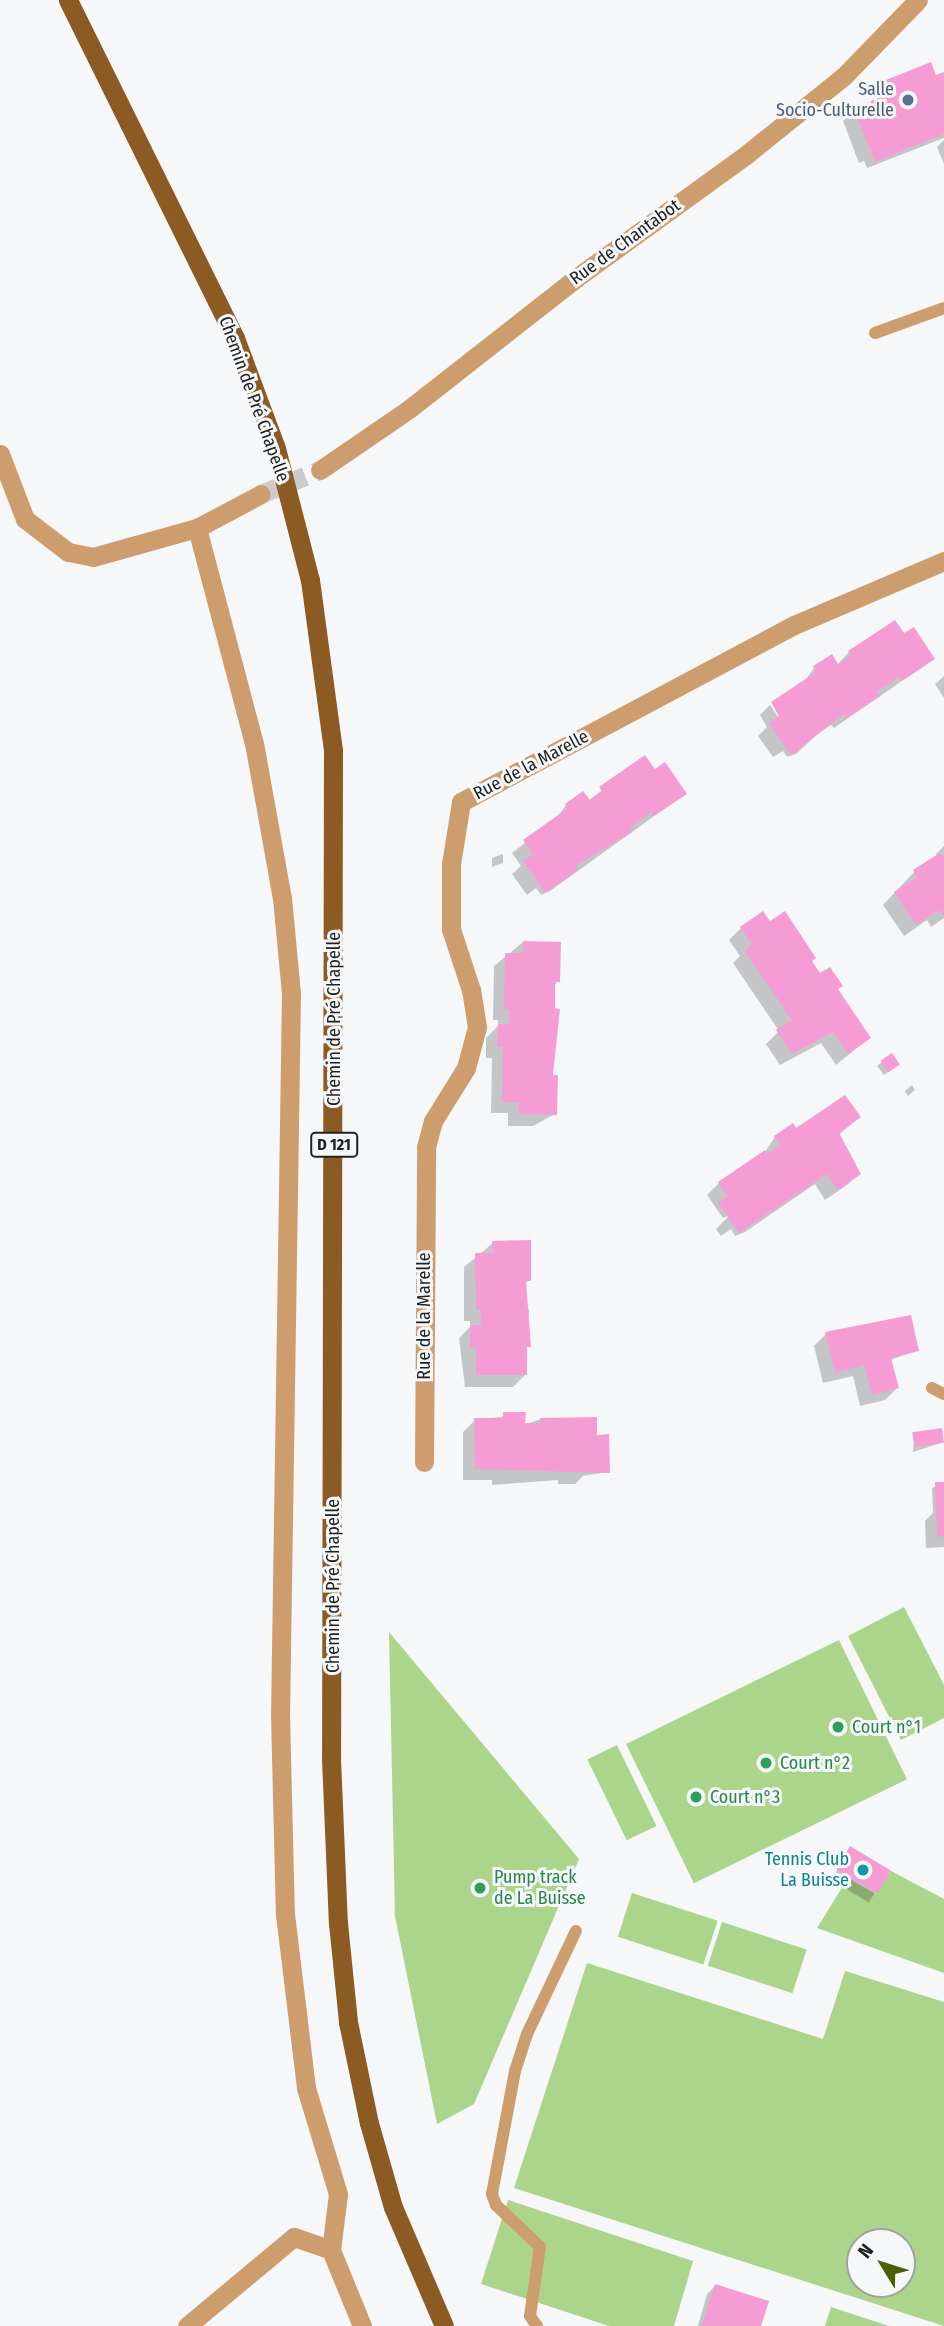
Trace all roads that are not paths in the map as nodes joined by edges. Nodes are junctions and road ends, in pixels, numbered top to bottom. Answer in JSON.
{"nodes":[{"id":1,"x":68,"y":0,"type":"edge"},
{"id":2,"x":918,"y":0,"type":"edge"},
{"id":3,"x":944,"y":308,"type":"edge"},
{"id":4,"x":875,"y":333,"type":"dead end"},
{"id":5,"x":0,"y":454,"type":"edge"},
{"id":6,"x":320,"y":470,"type":"tunnel mouth"},
{"id":7,"x":261,"y":494,"type":"tunnel mouth"},
{"id":8,"x":197,"y":528,"type":"junction"},
{"id":9,"x":944,"y":561,"type":"edge"},
{"id":10,"x":424,"y":1462,"type":"dead end"},
{"id":11,"x":576,"y":1931,"type":"dead end"},
{"id":12,"x":331,"y":2250,"type":"junction"},
{"id":13,"x":187,"y":2326,"type":"edge"},
{"id":14,"x":362,"y":2326,"type":"edge"},
{"id":15,"x":444,"y":2326,"type":"edge"},
{"id":16,"x":537,"y":2326,"type":"edge"}],
"edges":[{"from":1,"to":15,"type":"main road","name":"Chemin de Pré Chapelle","number":"D 121"},
{"from":2,"to":6,"type":"street","name":"Rue de Chantabot"},
{"from":3,"to":4,"type":"lane"},
{"from":5,"to":8,"type":"street"},
{"from":7,"to":8,"type":"street"},
{"from":8,"to":12,"type":"street"},
{"from":9,"to":10,"type":"street","name":"Rue de la Marelle"},
{"from":11,"to":16,"type":"lane"},
{"from":12,"to":13,"type":"street"},
{"from":12,"to":14,"type":"street"}]}
